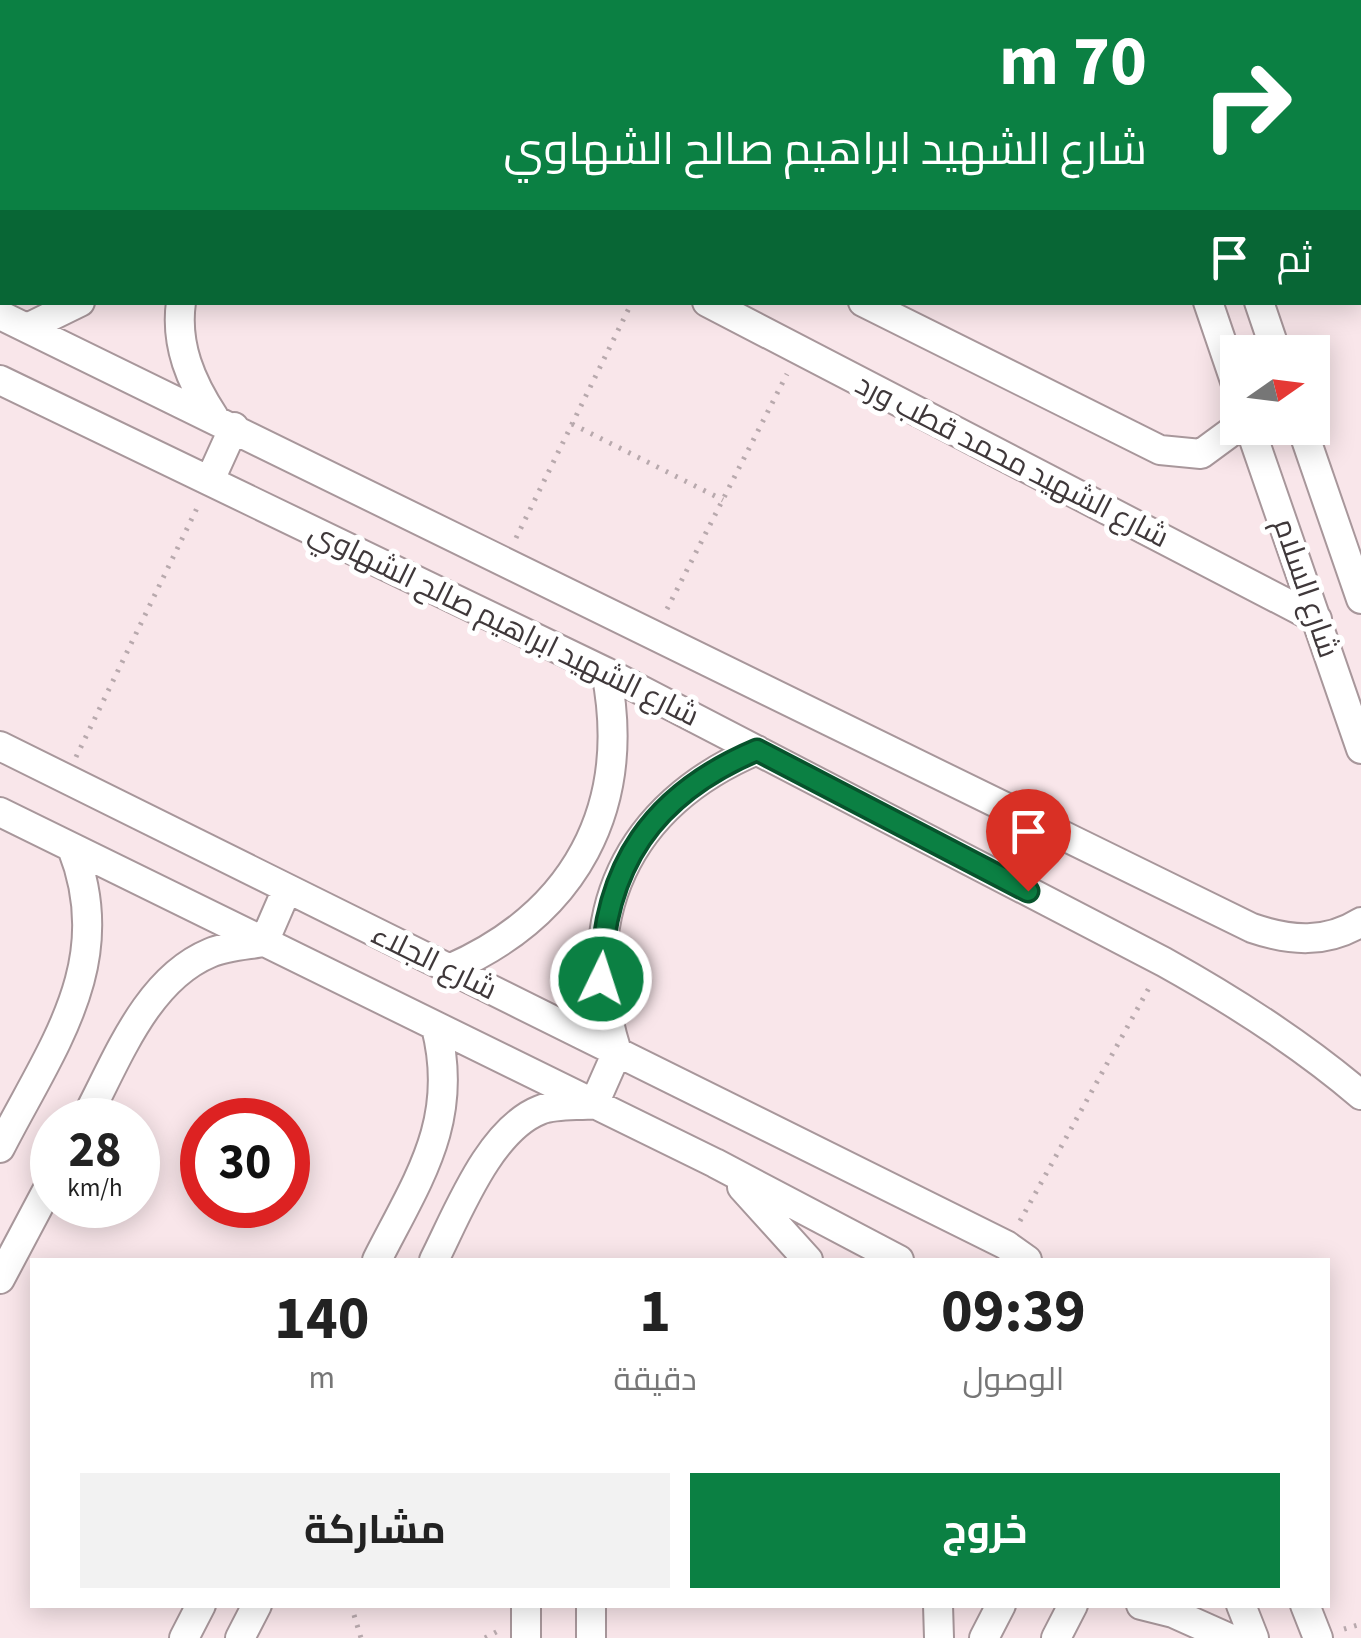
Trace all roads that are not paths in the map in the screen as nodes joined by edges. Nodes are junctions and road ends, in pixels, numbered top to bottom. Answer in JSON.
{"nodes":[{"id":1,"x":74,"y":305,"type":"edge"},
{"id":2,"x":181,"y":305,"type":"edge"},
{"id":3,"x":713,"y":305,"type":"edge"},
{"id":4,"x":869,"y":305,"type":"edge"},
{"id":5,"x":1209,"y":305,"type":"edge"},
{"id":6,"x":1260,"y":305,"type":"edge"},
{"id":7,"x":0,"y":315,"type":"edge"},
{"id":8,"x":27,"y":328,"type":"junction"},
{"id":9,"x":1270,"y":335,"type":"edge"},
{"id":10,"x":1220,"y":337,"type":"edge"},
{"id":11,"x":0,"y":380,"type":"edge"},
{"id":12,"x":224,"y":422,"type":"junction"},
{"id":13,"x":1220,"y":441,"type":"edge"},
{"id":14,"x":1256,"y":445,"type":"edge"},
{"id":15,"x":1308,"y":445,"type":"edge"},
{"id":16,"x":210,"y":480,"type":"junction"},
{"id":17,"x":1361,"y":599,"type":"edge"},
{"id":18,"x":1317,"y":619,"type":"junction"},
{"id":19,"x":606,"y":672,"type":"junction"},
{"id":20,"x":0,"y":746,"type":"edge"},
{"id":21,"x":1361,"y":749,"type":"edge"},
{"id":22,"x":757,"y":750,"type":"junction"},
{"id":23,"x":0,"y":812,"type":"edge"},
{"id":24,"x":72,"y":848,"type":"junction"},
{"id":25,"x":287,"y":889,"type":"junction"},
{"id":26,"x":1361,"y":922,"type":"edge"},
{"id":27,"x":264,"y":942,"type":"junction"},
{"id":28,"x":450,"y":970,"type":"junction"},
{"id":29,"x":436,"y":1026,"type":"junction"},
{"id":30,"x":617,"y":1052,"type":"junction"},
{"id":31,"x":1361,"y":1095,"type":"edge"},
{"id":32,"x":97,"y":1098,"type":"edge"},
{"id":33,"x":594,"y":1104,"type":"junction"},
{"id":34,"x":0,"y":1148,"type":"edge"},
{"id":35,"x":715,"y":1163,"type":"junction"},
{"id":36,"x":30,"y":1223,"type":"edge"},
{"id":37,"x":1017,"y":1253,"type":"edge"},
{"id":38,"x":377,"y":1258,"type":"edge"},
{"id":39,"x":435,"y":1258,"type":"edge"},
{"id":40,"x":806,"y":1258,"type":"edge"},
{"id":41,"x":894,"y":1258,"type":"edge"},
{"id":42,"x":0,"y":1280,"type":"edge"},
{"id":43,"x":199,"y":1608,"type":"edge"},
{"id":44,"x":255,"y":1608,"type":"edge"},
{"id":45,"x":526,"y":1608,"type":"edge"},
{"id":46,"x":591,"y":1608,"type":"edge"},
{"id":47,"x":938,"y":1608,"type":"edge"},
{"id":48,"x":999,"y":1608,"type":"edge"},
{"id":49,"x":1071,"y":1608,"type":"edge"},
{"id":50,"x":1150,"y":1608,"type":"edge"},
{"id":51,"x":1242,"y":1608,"type":"edge"},
{"id":52,"x":1307,"y":1608,"type":"edge"},
{"id":53,"x":184,"y":1638,"type":"edge"},
{"id":54,"x":240,"y":1638,"type":"edge"},
{"id":55,"x":526,"y":1638,"type":"edge"},
{"id":56,"x":591,"y":1638,"type":"edge"},
{"id":57,"x":939,"y":1638,"type":"edge"},
{"id":58,"x":984,"y":1638,"type":"edge"},
{"id":59,"x":1056,"y":1638,"type":"edge"},
{"id":60,"x":1228,"y":1638,"type":"edge"},
{"id":61,"x":1254,"y":1638,"type":"edge"},
{"id":62,"x":1318,"y":1638,"type":"edge"}],
"edges":[{"from":1,"to":8,"type":"street"},
{"from":2,"to":12,"type":"street"},
{"from":3,"to":18,"type":"street","name":"شارع الشهيد محمد قطب ورد"},
{"from":4,"to":13,"type":"street"},
{"from":5,"to":10,"type":"street"},
{"from":6,"to":9,"type":"street"},
{"from":7,"to":8,"type":"street","name":"شارع الشهيد ابراهيم صالح الشهاوي"},
{"from":8,"to":12,"type":"street","name":"شارع الشهيد ابراهيم صالح الشهاوي"},
{"from":11,"to":16,"type":"street","name":"شارع الشهيد ابراهيم صالح الشهاوي"},
{"from":12,"to":16,"type":"street"},
{"from":12,"to":26,"type":"street","name":"شارع الشهيد ابراهيم صالح الشهاوي"},
{"from":14,"to":18,"type":"street","name":"شارع السلام"},
{"from":15,"to":17,"type":"street","name":"شارع السلام"},
{"from":16,"to":19,"type":"street","name":"شارع الشهيد ابراهيم صالح الشهاوي"},
{"from":18,"to":21,"type":"street","name":"شارع السلام"},
{"from":19,"to":22,"type":"street","name":"شارع الشهيد ابراهيم صالح الشهاوي"},
{"from":19,"to":28,"type":"street"},
{"from":20,"to":25,"type":"street","name":"شارع الجلاء"},
{"from":22,"to":30,"type":"street"},
{"from":22,"to":31,"type":"street","name":"شارع الشهيد ابراهيم صالح الشهاوي"},
{"from":23,"to":24,"type":"street","name":"شارع الجلاء"},
{"from":24,"to":27,"type":"street","name":"شارع الجلاء"},
{"from":24,"to":34,"type":"street"},
{"from":25,"to":27,"type":"street"},
{"from":25,"to":28,"type":"street","name":"شارع الجلاء"},
{"from":27,"to":29,"type":"street","name":"شارع الجلاء"},
{"from":27,"to":32,"type":"street"},
{"from":28,"to":30,"type":"street","name":"شارع الجلاء"},
{"from":29,"to":33,"type":"street","name":"شارع الجلاء"},
{"from":29,"to":38,"type":"street"},
{"from":30,"to":33,"type":"street"},
{"from":30,"to":37,"type":"street","name":"شارع الجلاء"},
{"from":33,"to":35,"type":"street","name":"شارع الجلاء"},
{"from":33,"to":39,"type":"street"},
{"from":35,"to":40,"type":"street"},
{"from":35,"to":41,"type":"street","name":"شارع الجلاء"},
{"from":36,"to":42,"type":"street"},
{"from":43,"to":53,"type":"street"},
{"from":44,"to":54,"type":"street"},
{"from":45,"to":55,"type":"street"},
{"from":46,"to":56,"type":"street"},
{"from":47,"to":57,"type":"street"},
{"from":48,"to":58,"type":"street"},
{"from":49,"to":59,"type":"street"},
{"from":50,"to":60,"type":"street"},
{"from":51,"to":61,"type":"street"},
{"from":52,"to":62,"type":"street"}]}
